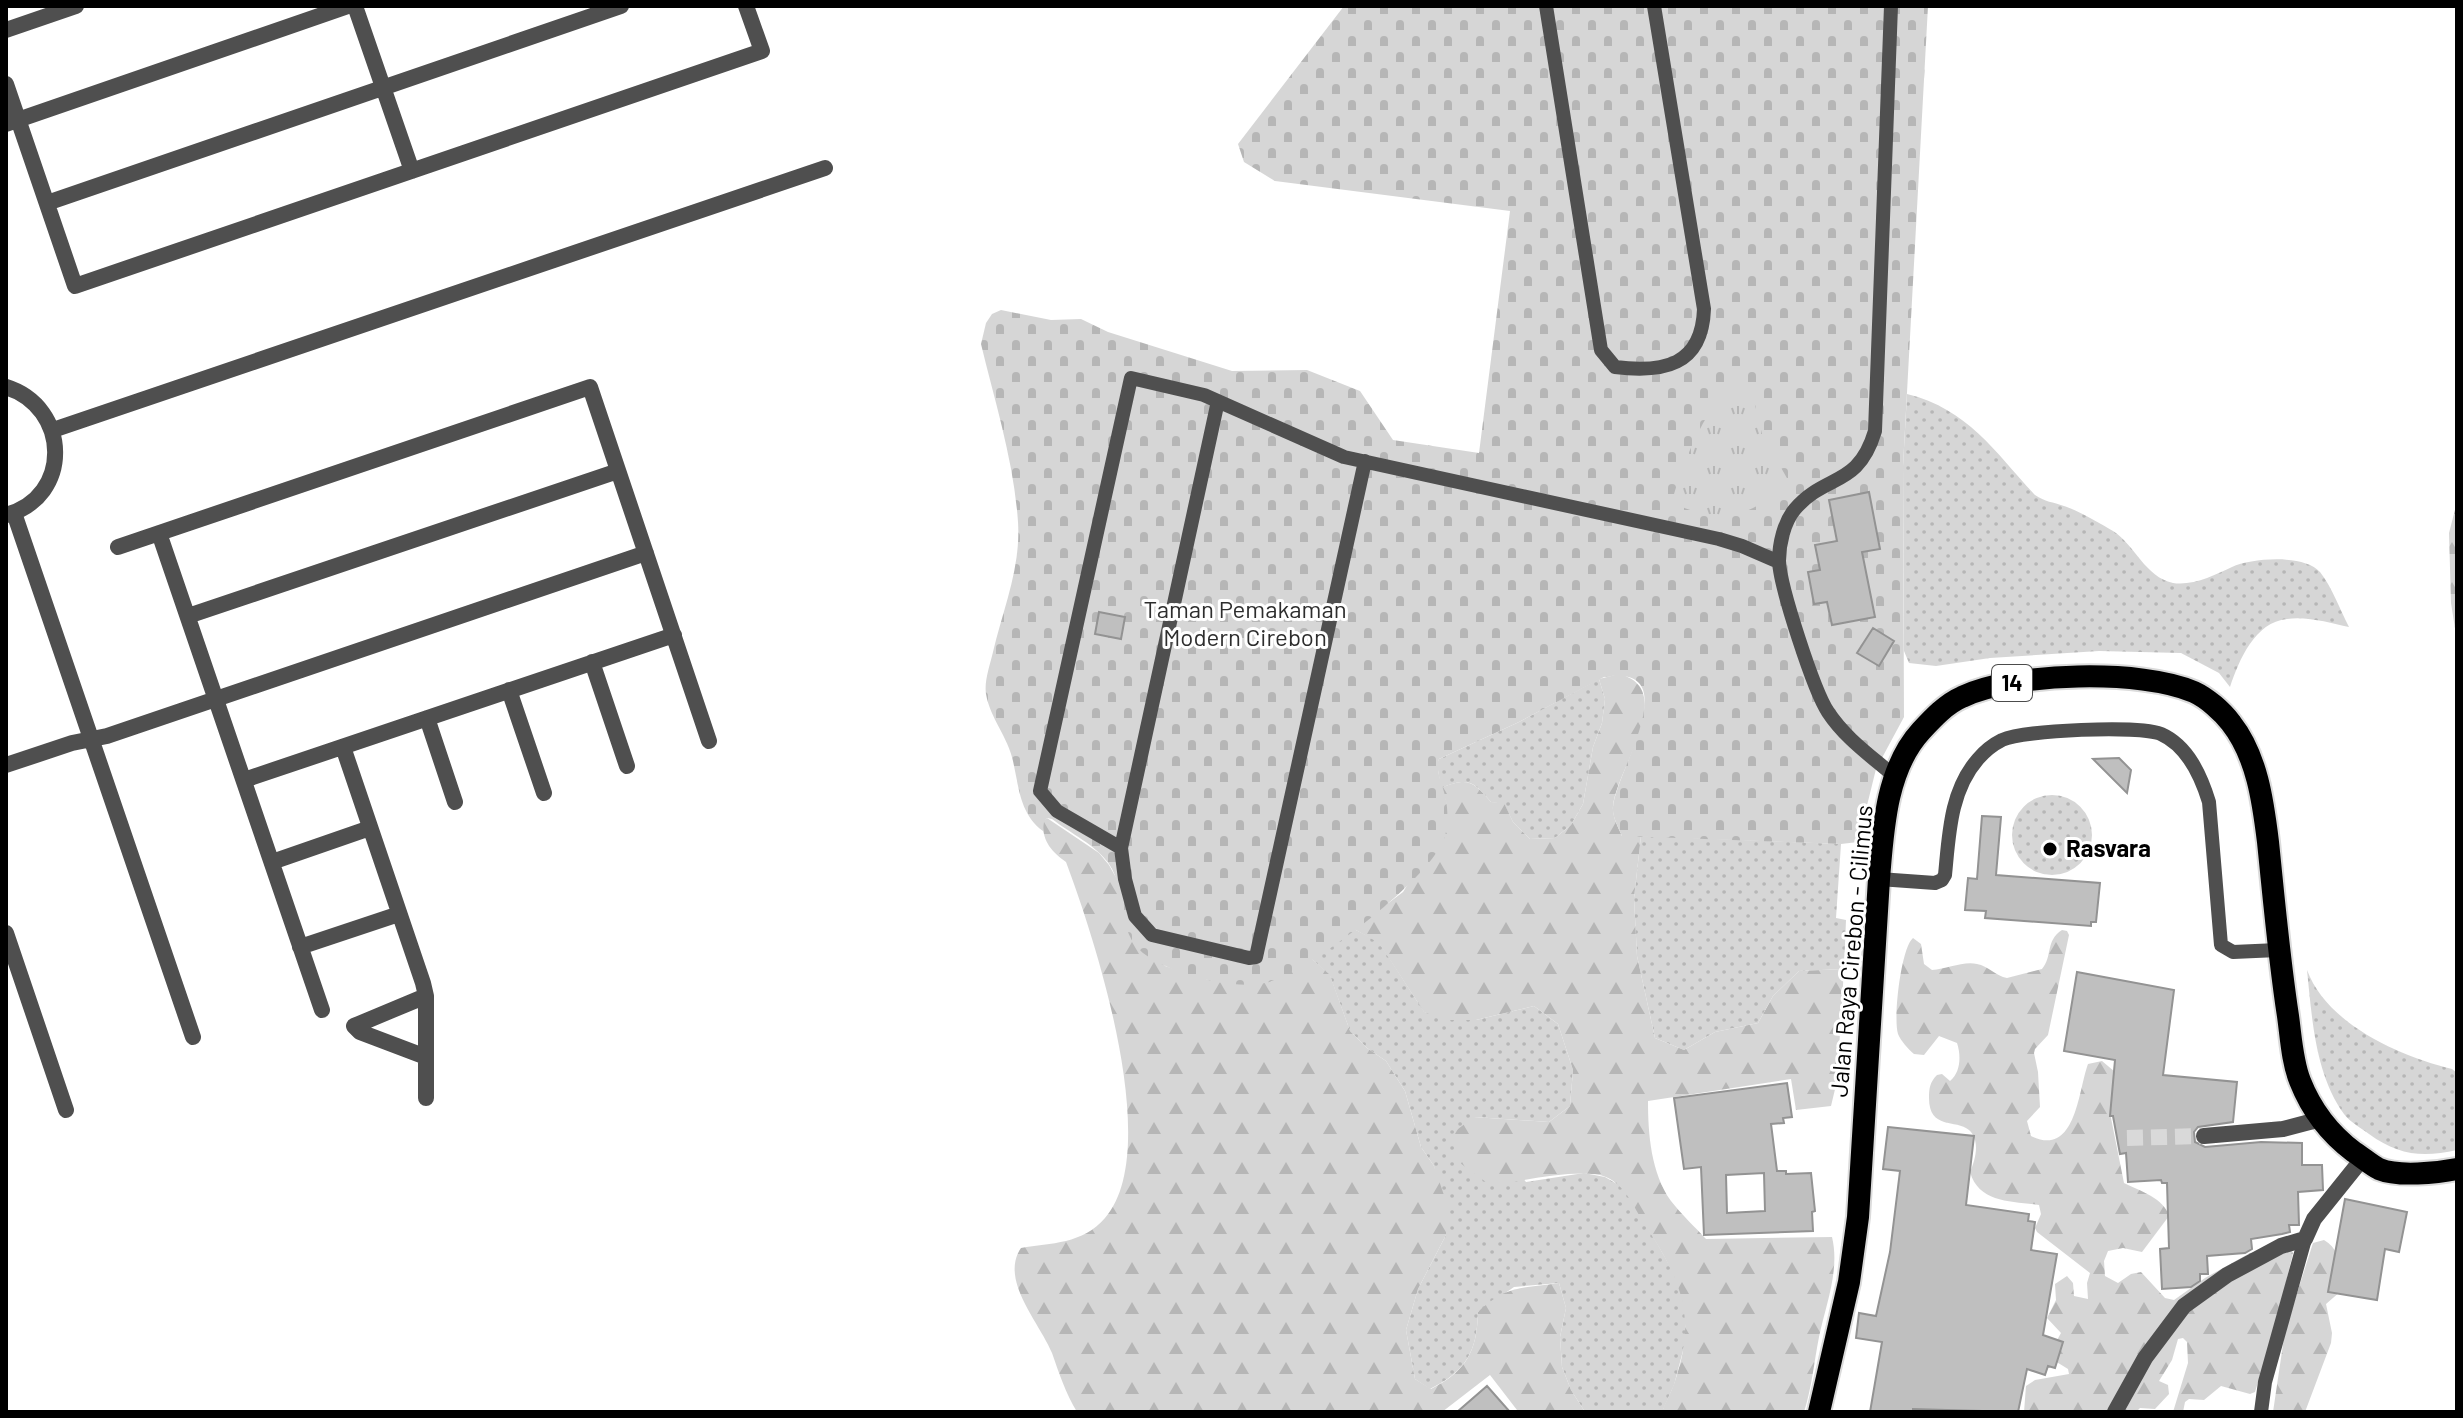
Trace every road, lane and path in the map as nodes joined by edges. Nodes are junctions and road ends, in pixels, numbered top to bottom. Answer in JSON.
{"nodes":[{"id":1,"x":76,"y":6,"type":"edge"},
{"id":2,"x":348,"y":6,"type":"edge"},
{"id":3,"x":355,"y":6,"type":"edge"},
{"id":4,"x":621,"y":6,"type":"edge"},
{"id":5,"x":746,"y":6,"type":"edge"},
{"id":6,"x":1546,"y":6,"type":"edge"},
{"id":7,"x":1654,"y":6,"type":"edge"},
{"id":8,"x":1891,"y":6,"type":"edge"},
{"id":9,"x":6,"y":30,"type":"edge"},
{"id":10,"x":6,"y":84,"type":"edge"},
{"id":11,"x":383,"y":88,"type":"junction"},
{"id":12,"x":12,"y":122,"type":"edge"},
{"id":13,"x":825,"y":168,"type":"dead end"},
{"id":14,"x":412,"y":171,"type":"junction"},
{"id":15,"x":47,"y":203,"type":"junction"},
{"id":16,"x":6,"y":387,"type":"edge"},
{"id":17,"x":1218,"y":401,"type":"junction"},
{"id":18,"x":53,"y":430,"type":"junction"},
{"id":19,"x":1365,"y":461,"type":"junction"},
{"id":20,"x":618,"y":471,"type":"junction"},
{"id":21,"x":10,"y":514,"type":"edge"},
{"id":22,"x":159,"y":533,"type":"junction"},
{"id":23,"x":118,"y":547,"type":"dead end"},
{"id":24,"x":646,"y":553,"type":"junction"},
{"id":25,"x":1779,"y":562,"type":"junction"},
{"id":26,"x":188,"y":616,"type":"junction"},
{"id":27,"x":674,"y":635,"type":"junction"},
{"id":28,"x":592,"y":662,"type":"junction"},
{"id":29,"x":509,"y":690,"type":"junction"},
{"id":30,"x":216,"y":699,"type":"junction"},
{"id":31,"x":427,"y":718,"type":"junction"},
{"id":32,"x":91,"y":739,"type":"junction"},
{"id":33,"x":709,"y":741,"type":"dead end"},
{"id":34,"x":343,"y":747,"type":"junction"},
{"id":35,"x":6,"y":765,"type":"edge"},
{"id":36,"x":627,"y":766,"type":"dead end"},
{"id":37,"x":1894,"y":776,"type":"junction"},
{"id":38,"x":244,"y":780,"type":"junction"},
{"id":39,"x":544,"y":793,"type":"dead end"},
{"id":40,"x":455,"y":802,"type":"dead end"},
{"id":41,"x":370,"y":828,"type":"junction"},
{"id":42,"x":1121,"y":848,"type":"junction"},
{"id":43,"x":272,"y":862,"type":"junction"},
{"id":44,"x":1879,"y":879,"type":"junction"},
{"id":45,"x":399,"y":914,"type":"junction"},
{"id":46,"x":6,"y":934,"type":"edge"},
{"id":47,"x":300,"y":947,"type":"junction"},
{"id":48,"x":2278,"y":950,"type":"junction"},
{"id":49,"x":426,"y":996,"type":"junction"},
{"id":50,"x":322,"y":1010,"type":"dead end"},
{"id":51,"x":193,"y":1037,"type":"dead end"},
{"id":52,"x":426,"y":1057,"type":"junction"},
{"id":53,"x":426,"y":1098,"type":"dead end"},
{"id":54,"x":66,"y":1110,"type":"dead end"},
{"id":55,"x":2321,"y":1119,"type":"junction"},
{"id":56,"x":2204,"y":1136,"type":"tunnel mouth"},
{"id":57,"x":2363,"y":1158,"type":"junction"},
{"id":58,"x":2457,"y":1169,"type":"edge"},
{"id":59,"x":2305,"y":1239,"type":"junction"},
{"id":60,"x":1819,"y":1412,"type":"edge"},
{"id":61,"x":2115,"y":1412,"type":"edge"},
{"id":62,"x":2261,"y":1412,"type":"edge"}],
"edges":[{"from":1,"to":9,"type":"street"},
{"from":2,"to":12,"type":"street"},
{"from":3,"to":11,"type":"street"},
{"from":4,"to":11,"type":"street"},
{"from":5,"to":14,"type":"street"},
{"from":6,"to":7,"type":"lane"},
{"from":8,"to":25,"type":"lane"},
{"from":10,"to":12,"type":"street"},
{"from":11,"to":14,"type":"street"},
{"from":11,"to":15,"type":"street"},
{"from":12,"to":15,"type":"street"},
{"from":13,"to":18,"type":"street"},
{"from":14,"to":15,"type":"street"},
{"from":16,"to":18,"type":"street"},
{"from":17,"to":19,"type":"lane"},
{"from":17,"to":42,"type":"lane"},
{"from":17,"to":42,"type":"lane"},
{"from":18,"to":21,"type":"street"},
{"from":19,"to":25,"type":"lane"},
{"from":19,"to":42,"type":"lane"},
{"from":20,"to":22,"type":"street"},
{"from":20,"to":24,"type":"street"},
{"from":20,"to":26,"type":"street"},
{"from":21,"to":32,"type":"street"},
{"from":22,"to":23,"type":"street"},
{"from":22,"to":26,"type":"street"},
{"from":24,"to":27,"type":"street"},
{"from":24,"to":30,"type":"street"},
{"from":25,"to":37,"type":"lane"},
{"from":26,"to":30,"type":"street"},
{"from":27,"to":28,"type":"street"},
{"from":27,"to":33,"type":"street"},
{"from":28,"to":29,"type":"street"},
{"from":28,"to":36,"type":"street"},
{"from":29,"to":31,"type":"street"},
{"from":29,"to":39,"type":"street"},
{"from":30,"to":32,"type":"street"},
{"from":30,"to":38,"type":"street"},
{"from":31,"to":34,"type":"street"},
{"from":31,"to":40,"type":"street"},
{"from":32,"to":35,"type":"street"},
{"from":32,"to":51,"type":"street"},
{"from":34,"to":38,"type":"street"},
{"from":34,"to":41,"type":"street"},
{"from":37,"to":44,"type":"highway","name":"Jalan Raya Cirebon - Cilimus","number":"14"},
{"from":37,"to":48,"type":"highway","name":"Jalan Raya Cirebon - Cilimus","number":"14"},
{"from":38,"to":43,"type":"street"},
{"from":41,"to":43,"type":"street"},
{"from":41,"to":45,"type":"street"},
{"from":43,"to":47,"type":"street"},
{"from":44,"to":48,"type":"lane"},
{"from":44,"to":60,"type":"highway","name":"Jalan Raya Cirebon - Cilimus","number":"14"},
{"from":45,"to":47,"type":"street"},
{"from":45,"to":49,"type":"street"},
{"from":46,"to":54,"type":"street"},
{"from":47,"to":50,"type":"street"},
{"from":48,"to":55,"type":"highway","name":"Jalan Raya Cirebon - Cilimus","number":"14"},
{"from":49,"to":52,"type":"street"},
{"from":49,"to":52,"type":"street"},
{"from":52,"to":53,"type":"street"},
{"from":55,"to":56,"type":"street"},
{"from":55,"to":57,"type":"highway","name":"Jalan Raya Cirebon - Cilimus","number":"14"},
{"from":57,"to":58,"type":"highway","name":"Jalan Raya Cirebon - Cilimus","number":"14"},
{"from":57,"to":59,"type":"street"},
{"from":59,"to":61,"type":"street"},
{"from":59,"to":62,"type":"lane"}]}
